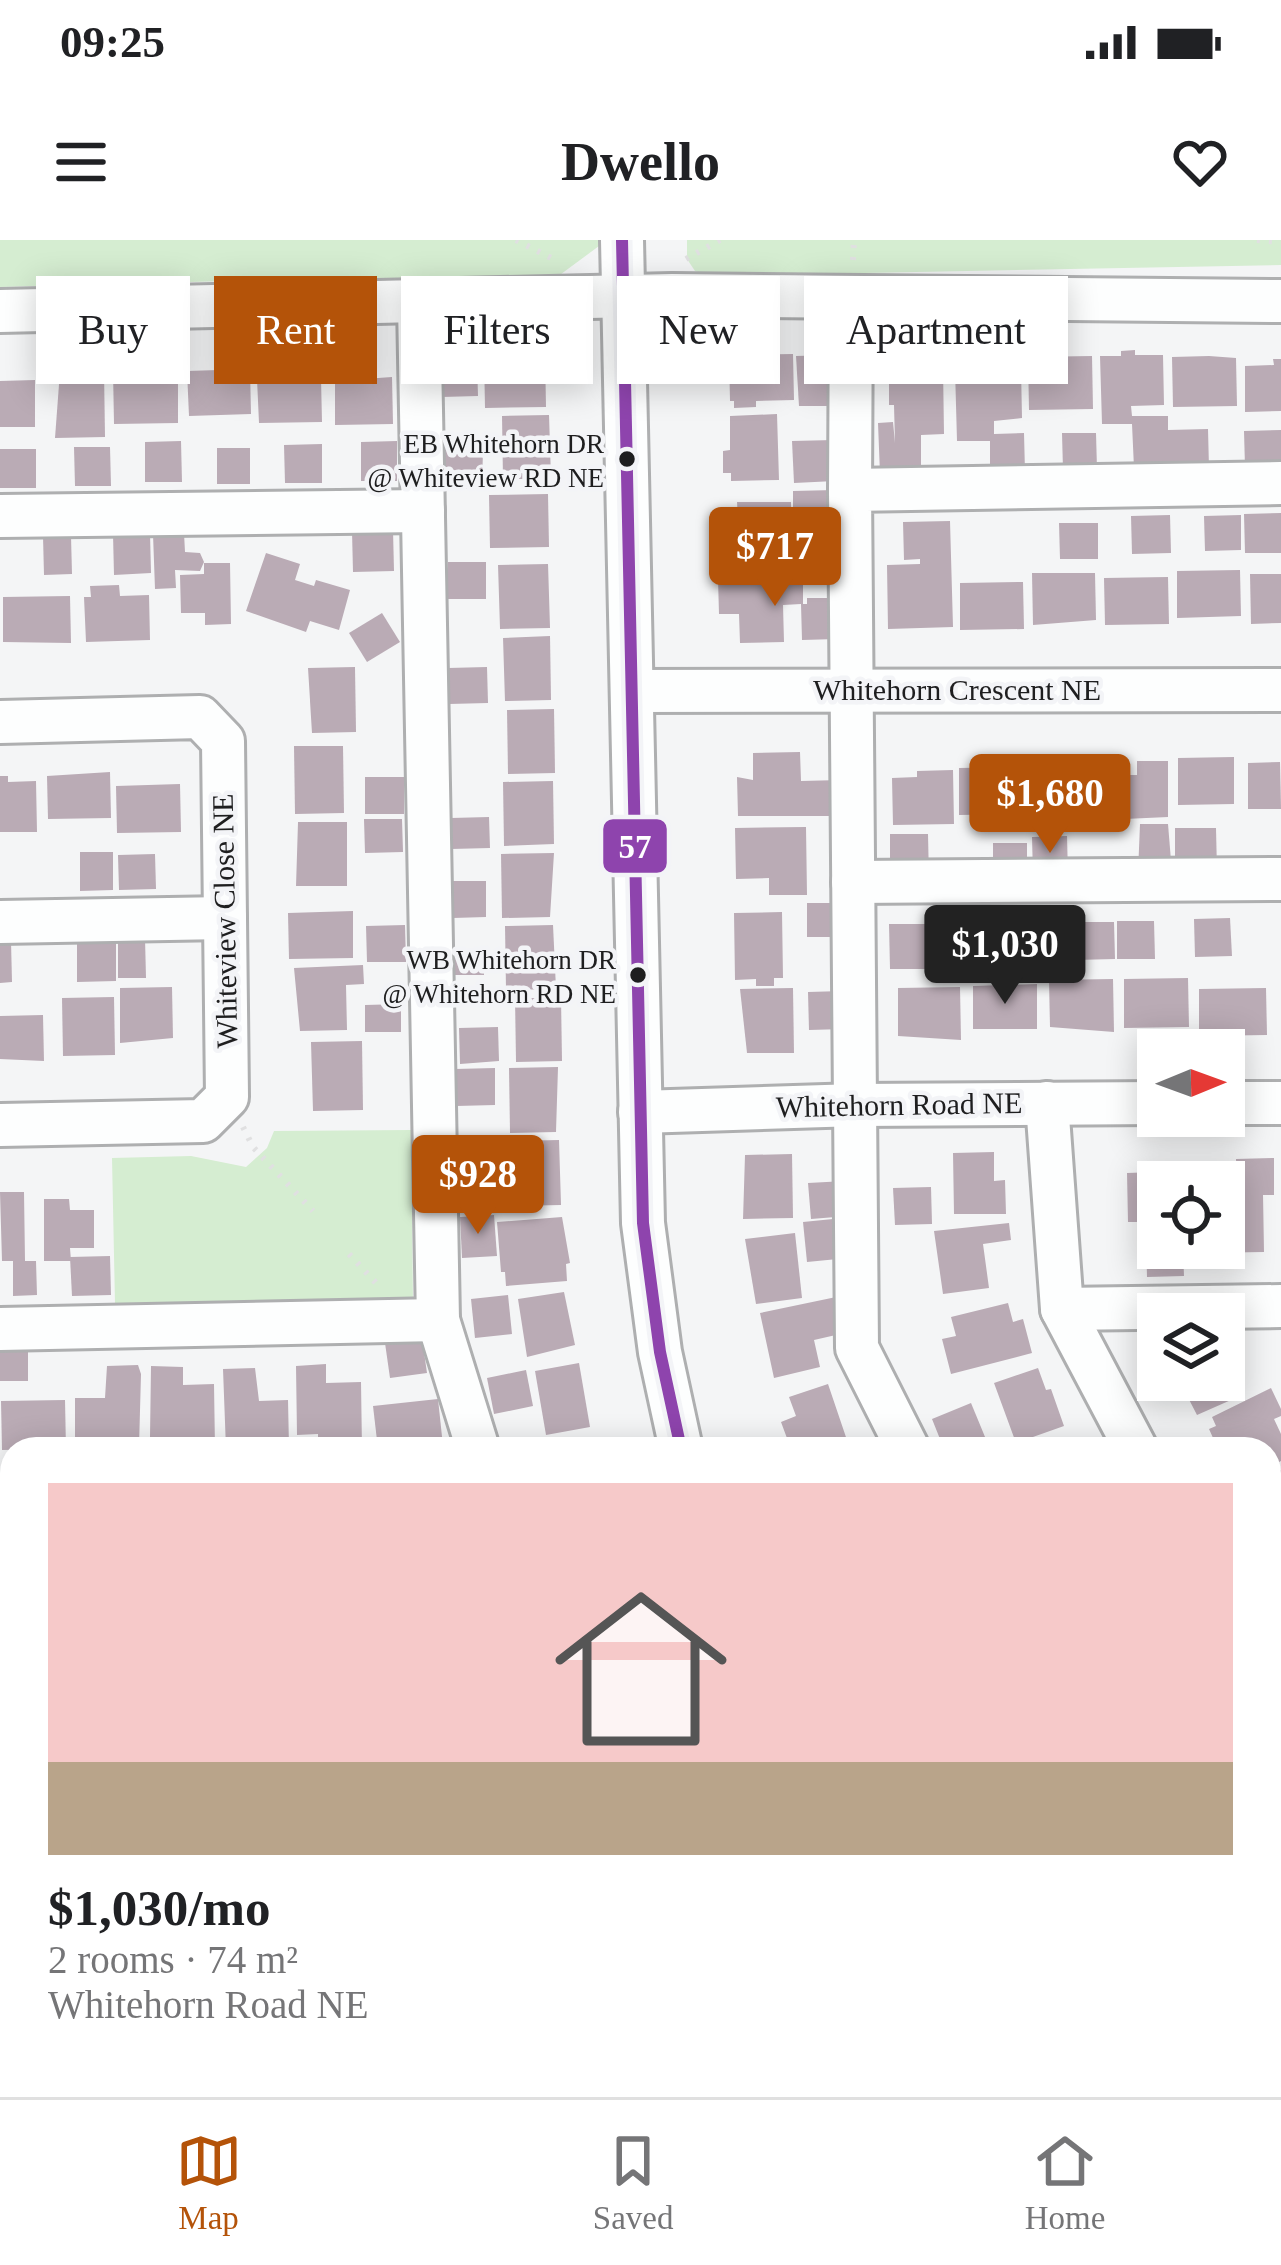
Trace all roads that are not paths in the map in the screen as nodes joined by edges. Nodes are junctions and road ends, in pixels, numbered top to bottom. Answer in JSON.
{"nodes":[{"id":1,"x":622,"y":240,"type":"edge"},
{"id":2,"x":622,"y":276,"type":"edge"},
{"id":3,"x":1068,"y":300,"type":"edge"},
{"id":4,"x":1281,"y":302,"type":"edge"},
{"id":5,"x":401,"y":303,"type":"edge"},
{"id":6,"x":0,"y":311,"type":"edge"},
{"id":7,"x":421,"y":384,"type":"edge"},
{"id":8,"x":624,"y":384,"type":"edge"},
{"id":9,"x":851,"y":384,"type":"edge"},
{"id":10,"x":1281,"y":483,"type":"edge"},
{"id":11,"x":850,"y":490,"type":"junction"},
{"id":12,"x":423,"y":511,"type":"junction"},
{"id":13,"x":0,"y":516,"type":"edge"},
{"id":14,"x":849,"y":690,"type":"junction"},
{"id":15,"x":1281,"y":690,"type":"edge"},
{"id":16,"x":632,"y":691,"type":"junction"},
{"id":17,"x":0,"y":722,"type":"edge"},
{"id":18,"x":1281,"y":879,"type":"edge"},
{"id":19,"x":853,"y":882,"type":"junction"},
{"id":20,"x":225,"y":918,"type":"junction"},
{"id":21,"x":0,"y":922,"type":"edge"},
{"id":22,"x":1047,"y":1103,"type":"junction"},
{"id":23,"x":1137,"y":1103,"type":"edge"},
{"id":24,"x":1245,"y":1103,"type":"edge"},
{"id":25,"x":1281,"y":1103,"type":"edge"},
{"id":26,"x":856,"y":1105,"type":"junction"},
{"id":27,"x":640,"y":1112,"type":"junction"},
{"id":28,"x":0,"y":1125,"type":"edge"},
{"id":29,"x":1281,"y":1306,"type":"edge"},
{"id":30,"x":1062,"y":1309,"type":"junction"},
{"id":31,"x":438,"y":1320,"type":"junction"},
{"id":32,"x":0,"y":1329,"type":"edge"},
{"id":33,"x":474,"y":1437,"type":"edge"},
{"id":34,"x":678,"y":1437,"type":"edge"},
{"id":35,"x":902,"y":1437,"type":"edge"},
{"id":36,"x":1130,"y":1437,"type":"edge"}],
"edges":[{"from":1,"to":2,"type":"street"},
{"from":3,"to":4,"type":"street"},
{"from":5,"to":6,"type":"street"},
{"from":7,"to":12,"type":"street"},
{"from":8,"to":16,"type":"street"},
{"from":9,"to":11,"type":"street"},
{"from":10,"to":11,"type":"street"},
{"from":11,"to":14,"type":"street"},
{"from":12,"to":13,"type":"street"},
{"from":12,"to":31,"type":"street"},
{"from":14,"to":15,"type":"street","name":"Whitehorn Crescent NE"},
{"from":14,"to":16,"type":"street","name":"Whitehorn Crescent NE"},
{"from":14,"to":19,"type":"street"},
{"from":16,"to":27,"type":"street"},
{"from":17,"to":20,"type":"street","name":"Whiteview Close NE"},
{"from":18,"to":19,"type":"street"},
{"from":19,"to":26,"type":"street"},
{"from":20,"to":21,"type":"street"},
{"from":20,"to":28,"type":"street","name":"Whiteview Close NE"},
{"from":22,"to":23,"type":"street","name":"Whitehorn Road NE"},
{"from":22,"to":26,"type":"street","name":"Whitehorn Road NE"},
{"from":22,"to":30,"type":"street"},
{"from":24,"to":25,"type":"street"},
{"from":26,"to":27,"type":"street","name":"Whitehorn Road NE"},
{"from":26,"to":35,"type":"street"},
{"from":27,"to":34,"type":"street"},
{"from":29,"to":30,"type":"street"},
{"from":30,"to":36,"type":"street"},
{"from":31,"to":32,"type":"street"},
{"from":31,"to":33,"type":"street"}]}
